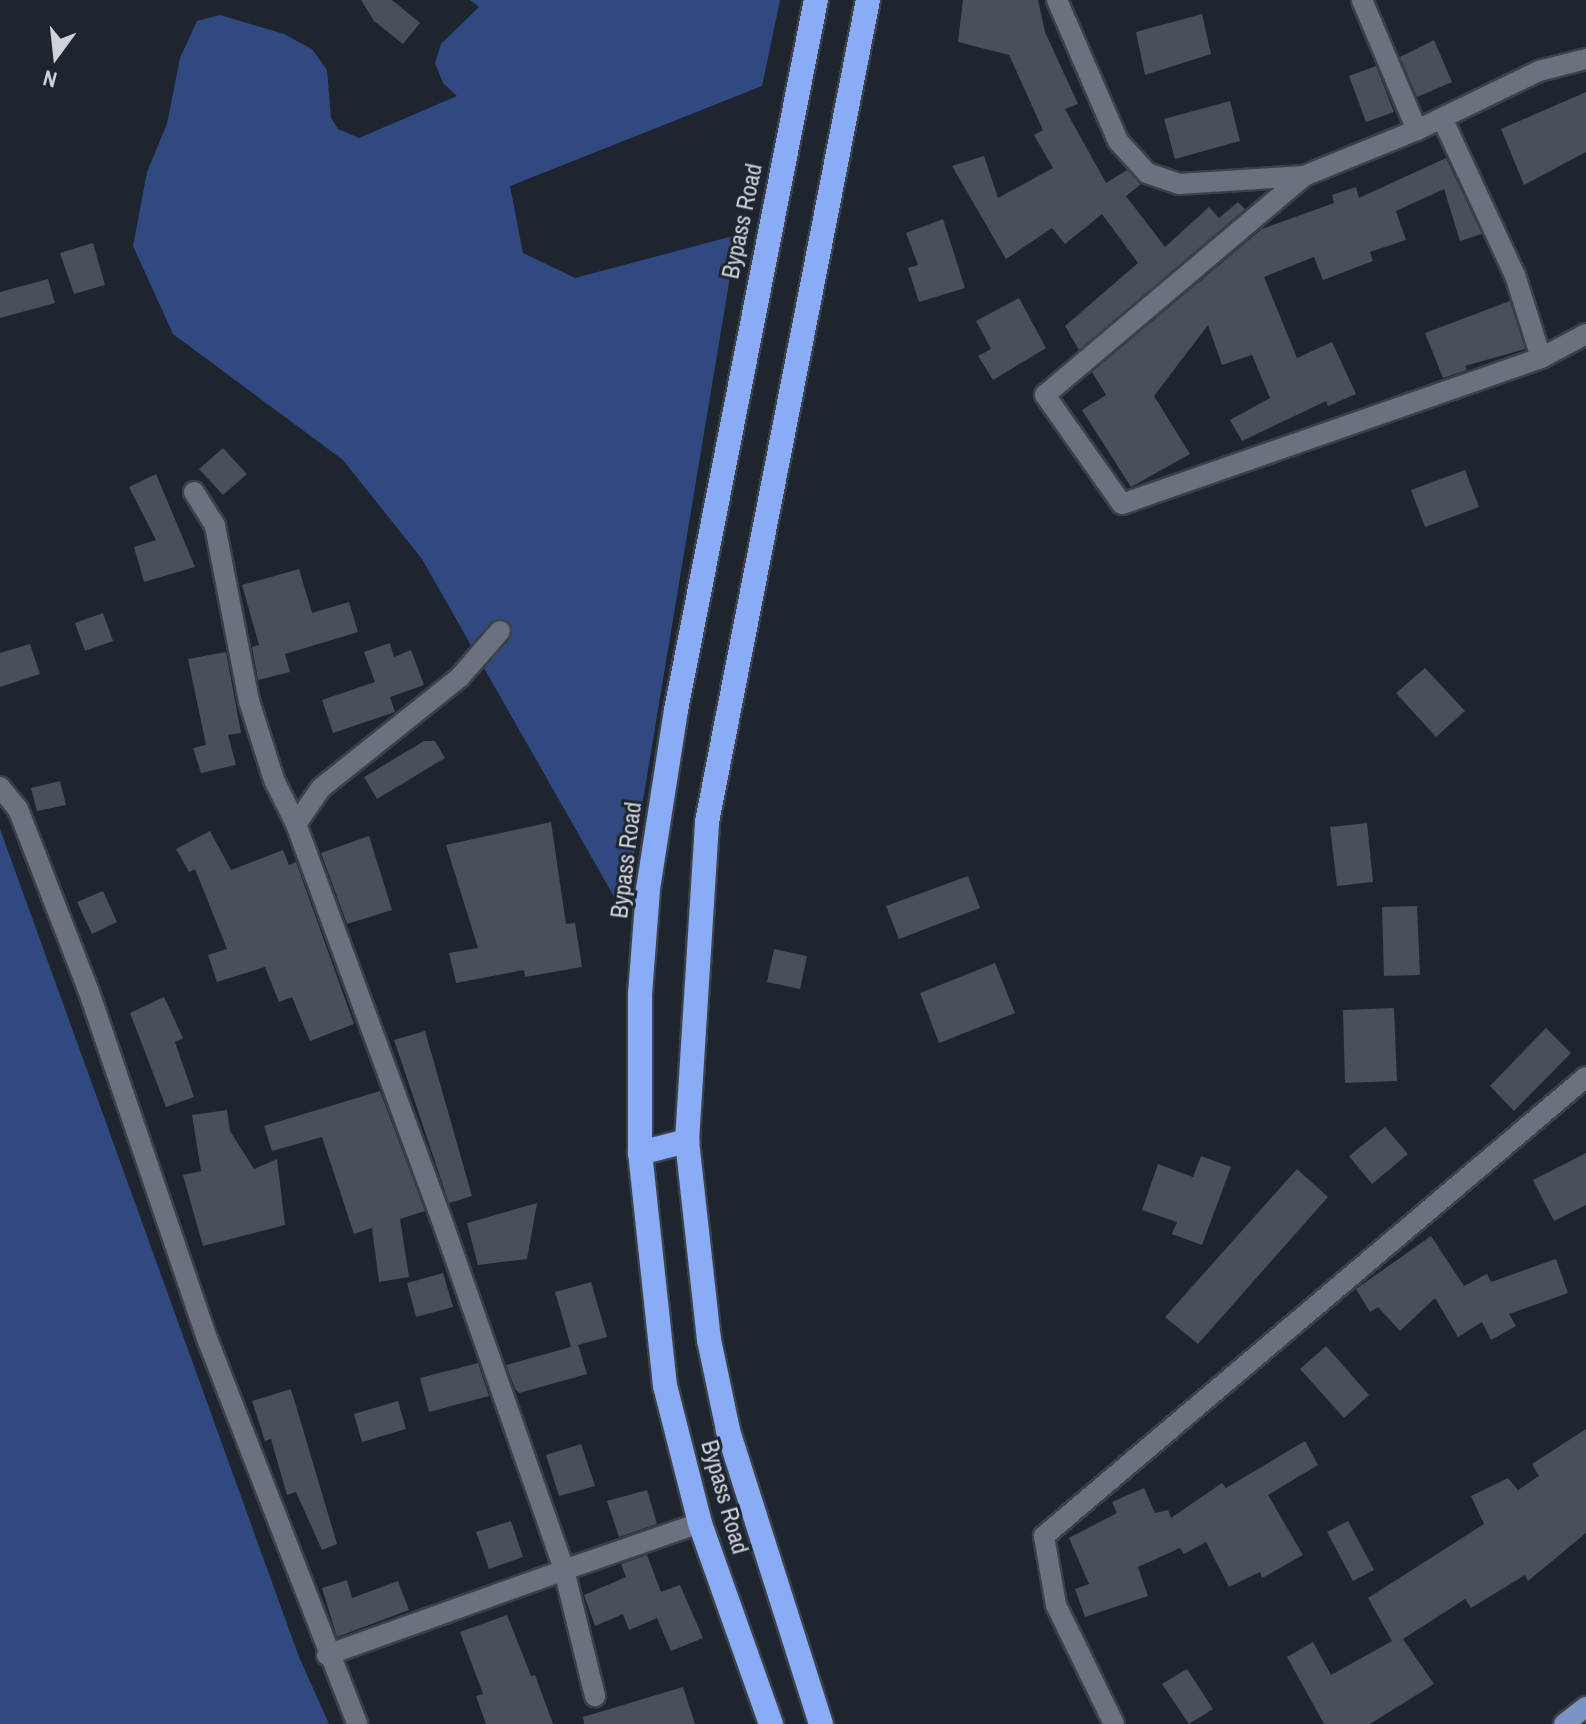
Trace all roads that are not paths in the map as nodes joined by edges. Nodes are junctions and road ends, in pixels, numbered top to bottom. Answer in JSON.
{"nodes":[{"id":1,"x":816,"y":0,"type":"edge"},
{"id":2,"x":868,"y":0,"type":"edge"},
{"id":3,"x":1057,"y":0,"type":"edge"},
{"id":4,"x":1362,"y":0,"type":"edge"},
{"id":5,"x":1586,"y":59,"type":"edge"},
{"id":6,"x":1442,"y":118,"type":"junction"},
{"id":7,"x":1417,"y":130,"type":"junction"},
{"id":8,"x":1304,"y":176,"type":"junction"},
{"id":9,"x":1586,"y":334,"type":"edge"},
{"id":10,"x":1541,"y":358,"type":"junction"},
{"id":11,"x":194,"y":492,"type":"dead end"},
{"id":12,"x":500,"y":631,"type":"dead end"},
{"id":13,"x":0,"y":787,"type":"edge"},
{"id":14,"x":296,"y":824,"type":"junction"},
{"id":15,"x":1586,"y":1077,"type":"edge"},
{"id":16,"x":687,"y":1141,"type":"junction"},
{"id":17,"x":640,"y":1153,"type":"junction"},
{"id":18,"x":700,"y":1523,"type":"junction"},
{"id":19,"x":564,"y":1570,"type":"junction"},
{"id":20,"x":327,"y":1655,"type":"junction"},
{"id":21,"x":595,"y":1696,"type":"dead end"},
{"id":22,"x":1586,"y":1707,"type":"edge"},
{"id":23,"x":357,"y":1724,"type":"edge"},
{"id":24,"x":771,"y":1724,"type":"edge"},
{"id":25,"x":821,"y":1724,"type":"edge"},
{"id":26,"x":1114,"y":1724,"type":"edge"},
{"id":27,"x":1564,"y":1724,"type":"edge"}],
"edges":[{"from":1,"to":17,"type":"highway","name":"Bypass Road"},
{"from":2,"to":16,"type":"highway","name":"Bypass Road"},
{"from":3,"to":8,"type":"street"},
{"from":4,"to":7,"type":"street"},
{"from":5,"to":6,"type":"street"},
{"from":6,"to":7,"type":"street"},
{"from":6,"to":10,"type":"street"},
{"from":7,"to":8,"type":"street"},
{"from":8,"to":10,"type":"street"},
{"from":9,"to":10,"type":"street"},
{"from":11,"to":14,"type":"street"},
{"from":12,"to":14,"type":"street"},
{"from":13,"to":20,"type":"street"},
{"from":14,"to":19,"type":"street"},
{"from":15,"to":26,"type":"street"},
{"from":16,"to":17,"type":"highway"},
{"from":16,"to":25,"type":"highway","name":"Bypass Road"},
{"from":17,"to":18,"type":"highway","name":"Bypass Road"},
{"from":18,"to":19,"type":"street"},
{"from":18,"to":24,"type":"highway","name":"Bypass Road"},
{"from":19,"to":20,"type":"street"},
{"from":19,"to":21,"type":"street"},
{"from":20,"to":23,"type":"street"},
{"from":22,"to":27,"type":"main road"}]}
